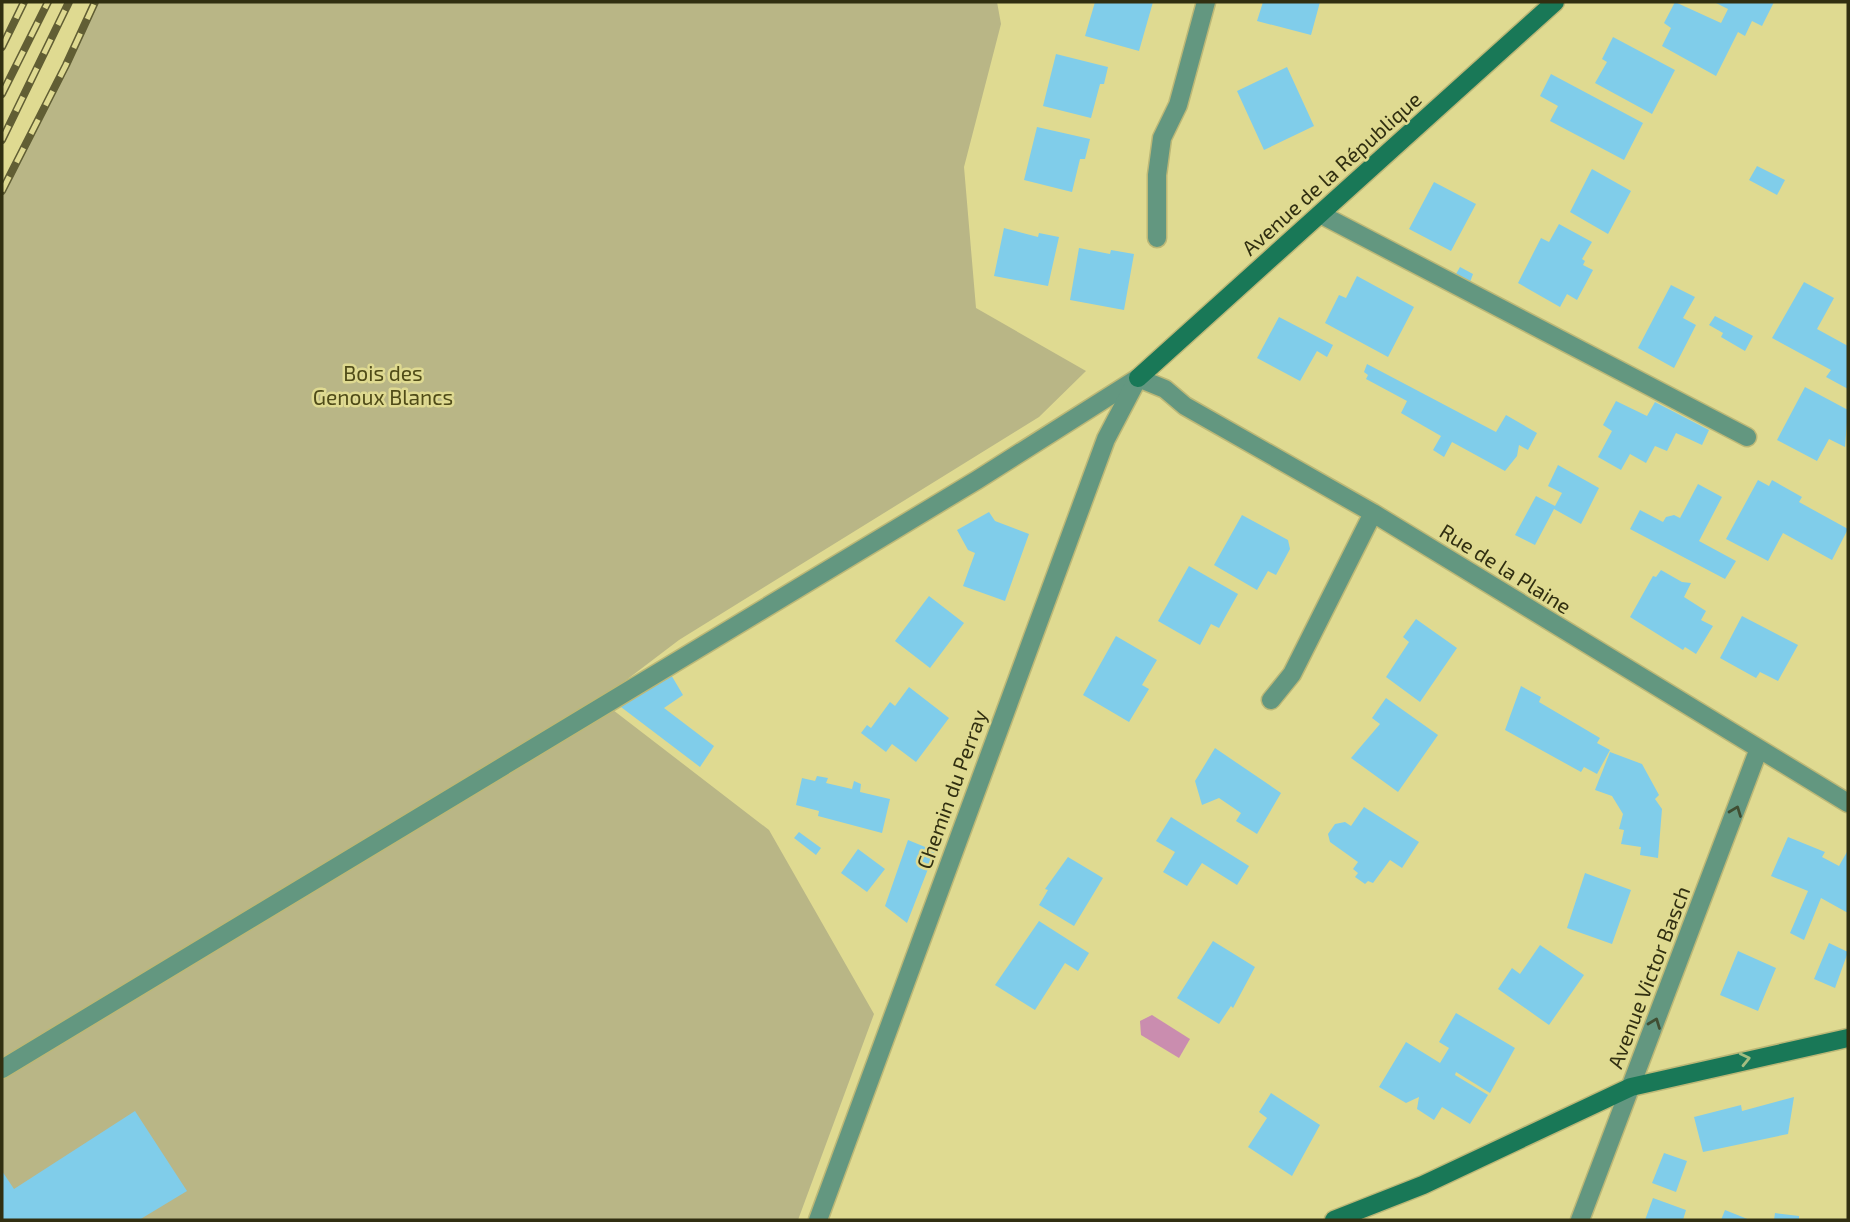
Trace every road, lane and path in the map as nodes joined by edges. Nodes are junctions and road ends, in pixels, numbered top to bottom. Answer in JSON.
{"nodes":[{"id":1,"x":1206,"y":2,"type":"edge"},
{"id":2,"x":1555,"y":2,"type":"edge"},
{"id":3,"x":1320,"y":214,"type":"junction"},
{"id":4,"x":1157,"y":238,"type":"dead end"},
{"id":5,"x":1138,"y":378,"type":"junction"},
{"id":6,"x":1747,"y":438,"type":"dead end"},
{"id":7,"x":1373,"y":513,"type":"junction"},
{"id":8,"x":1271,"y":700,"type":"dead end"},
{"id":9,"x":1758,"y":751,"type":"junction"},
{"id":10,"x":1848,"y":803,"type":"edge"},
{"id":11,"x":1848,"y":1038,"type":"edge"},
{"id":12,"x":2,"y":1069,"type":"edge"},
{"id":13,"x":1631,"y":1087,"type":"junction"},
{"id":14,"x":818,"y":1220,"type":"edge"},
{"id":15,"x":1334,"y":1220,"type":"edge"},
{"id":16,"x":1580,"y":1220,"type":"edge"}],
"edges":[{"from":1,"to":4,"type":"street"},
{"from":2,"to":3,"type":"street","name":"Avenue de la République"},
{"from":3,"to":5,"type":"street","name":"Avenue de la République"},
{"from":3,"to":6,"type":"street"},
{"from":5,"to":7,"type":"street","name":"Rue de la Plaine"},
{"from":5,"to":12,"type":"street"},
{"from":5,"to":14,"type":"street","name":"Chemin du Perray"},
{"from":7,"to":8,"type":"street"},
{"from":7,"to":9,"type":"street","name":"Rue de la Plaine"},
{"from":9,"to":10,"type":"street","name":"Rue de la Plaine"},
{"from":13,"to":9,"type":"street","name":"Avenue Victor Basch","one_way":true},
{"from":13,"to":11,"type":"street","one_way":true},
{"from":13,"to":15,"type":"street"},
{"from":13,"to":16,"type":"street","name":"Avenue Victor Basch"}]}
